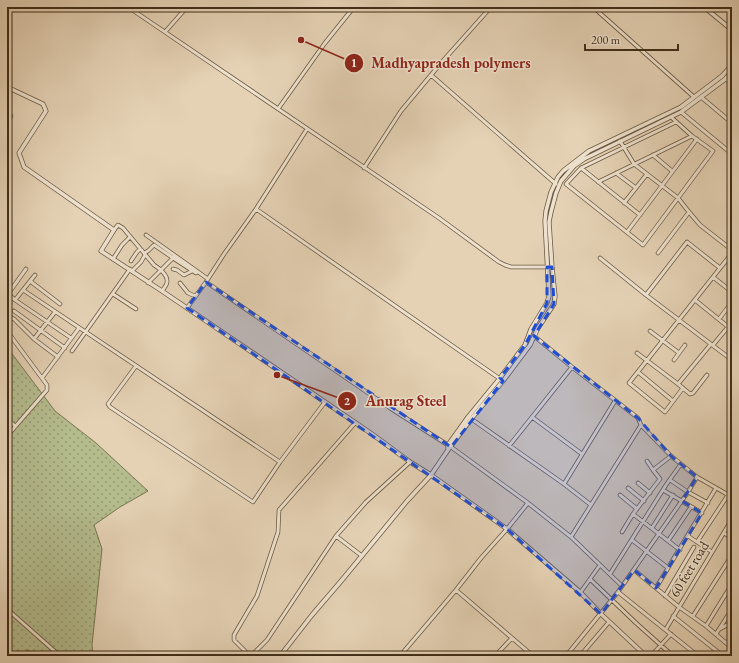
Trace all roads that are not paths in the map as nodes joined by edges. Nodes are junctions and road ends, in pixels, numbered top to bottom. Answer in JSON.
{"nodes":[{"id":1,"x":128,"y":7,"type":"edge"},
{"id":2,"x":187,"y":7,"type":"edge"},
{"id":3,"x":354,"y":7,"type":"edge"},
{"id":4,"x":491,"y":7,"type":"edge"},
{"id":5,"x":593,"y":7,"type":"edge"},
{"id":6,"x":704,"y":7,"type":"edge"},
{"id":7,"x":732,"y":30,"type":"edge"},
{"id":8,"x":165,"y":32,"type":"junction"},
{"id":9,"x":732,"y":65,"type":"edge"},
{"id":10,"x":732,"y":72,"type":"edge"},
{"id":11,"x":431,"y":75,"type":"junction"},
{"id":12,"x":725,"y":78,"type":"junction"},
{"id":13,"x":732,"y":83,"type":"edge"},
{"id":14,"x":7,"y":87,"type":"edge"},
{"id":15,"x":694,"y":97,"type":"junction"},
{"id":16,"x":701,"y":97,"type":"junction"},
{"id":17,"x":278,"y":109,"type":"junction"},
{"id":18,"x":681,"y":112,"type":"junction"},
{"id":19,"x":7,"y":113,"type":"edge"},
{"id":20,"x":671,"y":117,"type":"junction"},
{"id":21,"x":676,"y":122,"type":"junction"},
{"id":22,"x":732,"y":123,"type":"edge"},
{"id":23,"x":7,"y":124,"type":"edge"},
{"id":24,"x":307,"y":129,"type":"junction"},
{"id":25,"x":692,"y":136,"type":"junction"},
{"id":26,"x":696,"y":139,"type":"junction"},
{"id":27,"x":620,"y":141,"type":"junction"},
{"id":28,"x":624,"y":148,"type":"junction"},
{"id":29,"x":732,"y":154,"type":"edge"},
{"id":30,"x":653,"y":155,"type":"junction"},
{"id":31,"x":634,"y":164,"type":"junction"},
{"id":32,"x":364,"y":168,"type":"junction"},
{"id":33,"x":581,"y":168,"type":"junction"},
{"id":34,"x":672,"y":171,"type":"junction"},
{"id":35,"x":616,"y":173,"type":"junction"},
{"id":36,"x":647,"y":174,"type":"junction"},
{"id":37,"x":598,"y":182,"type":"junction"},
{"id":38,"x":554,"y":183,"type":"junction"},
{"id":39,"x":662,"y":186,"type":"junction"},
{"id":40,"x":559,"y":187,"type":"junction"},
{"id":41,"x":636,"y":188,"type":"junction"},
{"id":42,"x":678,"y":198,"type":"junction"},
{"id":43,"x":624,"y":203,"type":"junction"},
{"id":44,"x":256,"y":209,"type":"junction"},
{"id":45,"x":688,"y":212,"type":"junction"},
{"id":46,"x":640,"y":215,"type":"junction"},
{"id":47,"x":114,"y":230,"type":"junction"},
{"id":48,"x":627,"y":232,"type":"junction"},
{"id":49,"x":146,"y":235,"type":"dead end"},
{"id":50,"x":130,"y":236,"type":"junction"},
{"id":51,"x":140,"y":249,"type":"junction"},
{"id":52,"x":732,"y":252,"type":"edge"},
{"id":53,"x":658,"y":253,"type":"dead end"},
{"id":54,"x":145,"y":254,"type":"junction"},
{"id":55,"x":174,"y":257,"type":"junction"},
{"id":56,"x":600,"y":258,"type":"dead end"},
{"id":57,"x":728,"y":258,"type":"junction"},
{"id":58,"x":113,"y":259,"type":"junction"},
{"id":59,"x":131,"y":261,"type":"dead end"},
{"id":60,"x":732,"y":261,"type":"edge"},
{"id":61,"x":550,"y":267,"type":"junction"},
{"id":62,"x":720,"y":268,"type":"junction"},
{"id":63,"x":26,"y":269,"type":"dead end"},
{"id":64,"x":173,"y":269,"type":"dead end"},
{"id":65,"x":131,"y":270,"type":"junction"},
{"id":66,"x":160,"y":270,"type":"junction"},
{"id":67,"x":195,"y":271,"type":"junction"},
{"id":68,"x":35,"y":275,"type":"dead end"},
{"id":69,"x":713,"y":277,"type":"junction"},
{"id":70,"x":30,"y":281,"type":"junction"},
{"id":71,"x":207,"y":281,"type":"junction"},
{"id":72,"x":148,"y":282,"type":"junction"},
{"id":73,"x":180,"y":283,"type":"dead end"},
{"id":74,"x":23,"y":290,"type":"junction"},
{"id":75,"x":162,"y":291,"type":"junction"},
{"id":76,"x":732,"y":292,"type":"edge"},
{"id":77,"x":113,"y":294,"type":"junction"},
{"id":78,"x":646,"y":295,"type":"junction"},
{"id":79,"x":195,"y":296,"type":"junction"},
{"id":80,"x":15,"y":300,"type":"junction"},
{"id":81,"x":695,"y":300,"type":"junction"},
{"id":82,"x":732,"y":302,"type":"edge"},
{"id":83,"x":60,"y":304,"type":"dead end"},
{"id":84,"x":187,"y":308,"type":"junction"},
{"id":85,"x":136,"y":309,"type":"dead end"},
{"id":86,"x":14,"y":311,"type":"dead end"},
{"id":87,"x":55,"y":312,"type":"junction"},
{"id":88,"x":7,"y":318,"type":"edge"},
{"id":89,"x":719,"y":319,"type":"junction"},
{"id":90,"x":679,"y":320,"type":"junction"},
{"id":91,"x":48,"y":322,"type":"junction"},
{"id":92,"x":728,"y":327,"type":"junction"},
{"id":93,"x":79,"y":328,"type":"junction"},
{"id":94,"x":732,"y":330,"type":"edge"},
{"id":95,"x":7,"y":331,"type":"edge"},
{"id":96,"x":41,"y":331,"type":"junction"},
{"id":97,"x":650,"y":331,"type":"dead end"},
{"id":98,"x":86,"y":333,"type":"junction"},
{"id":99,"x":534,"y":336,"type":"junction"},
{"id":100,"x":72,"y":338,"type":"junction"},
{"id":101,"x":34,"y":339,"type":"junction"},
{"id":102,"x":663,"y":341,"type":"junction"},
{"id":103,"x":712,"y":344,"type":"junction"},
{"id":104,"x":684,"y":345,"type":"dead end"},
{"id":105,"x":65,"y":348,"type":"junction"},
{"id":106,"x":72,"y":351,"type":"dead end"},
{"id":107,"x":637,"y":353,"type":"dead end"},
{"id":108,"x":679,"y":353,"type":"junction"},
{"id":109,"x":58,"y":357,"type":"junction"},
{"id":110,"x":674,"y":360,"type":"dead end"},
{"id":111,"x":732,"y":360,"type":"edge"},
{"id":112,"x":647,"y":361,"type":"junction"},
{"id":113,"x":136,"y":366,"type":"junction"},
{"id":114,"x":572,"y":367,"type":"junction"},
{"id":115,"x":638,"y":372,"type":"junction"},
{"id":116,"x":707,"y":375,"type":"dead end"},
{"id":117,"x":42,"y":378,"type":"junction"},
{"id":118,"x":502,"y":380,"type":"junction"},
{"id":119,"x":678,"y":384,"type":"junction"},
{"id":120,"x":683,"y":388,"type":"junction"},
{"id":121,"x":615,"y":400,"type":"junction"},
{"id":122,"x":673,"y":401,"type":"junction"},
{"id":123,"x":325,"y":402,"type":"junction"},
{"id":124,"x":532,"y":417,"type":"junction"},
{"id":125,"x":470,"y":418,"type":"junction"},
{"id":126,"x":7,"y":419,"type":"edge"},
{"id":127,"x":355,"y":423,"type":"junction"},
{"id":128,"x":641,"y":425,"type":"junction"},
{"id":129,"x":16,"y":426,"type":"junction"},
{"id":130,"x":7,"y":436,"type":"edge"},
{"id":131,"x":509,"y":446,"type":"junction"},
{"id":132,"x":449,"y":448,"type":"junction"},
{"id":133,"x":582,"y":454,"type":"junction"},
{"id":134,"x":671,"y":456,"type":"junction"},
{"id":135,"x":647,"y":461,"type":"dead end"},
{"id":136,"x":280,"y":462,"type":"junction"},
{"id":137,"x":410,"y":462,"type":"junction"},
{"id":138,"x":681,"y":464,"type":"junction"},
{"id":139,"x":654,"y":470,"type":"junction"},
{"id":140,"x":431,"y":475,"type":"junction"},
{"id":141,"x":697,"y":477,"type":"junction"},
{"id":142,"x":660,"y":480,"type":"junction"},
{"id":143,"x":670,"y":480,"type":"junction"},
{"id":144,"x":638,"y":483,"type":"dead end"},
{"id":145,"x":564,"y":484,"type":"junction"},
{"id":146,"x":666,"y":485,"type":"junction"},
{"id":147,"x":628,"y":488,"type":"dead end"},
{"id":148,"x":716,"y":488,"type":"junction"},
{"id":149,"x":663,"y":490,"type":"junction"},
{"id":150,"x":688,"y":492,"type":"junction"},
{"id":151,"x":650,"y":493,"type":"junction"},
{"id":152,"x":620,"y":495,"type":"dead end"},
{"id":153,"x":673,"y":495,"type":"junction"},
{"id":154,"x":730,"y":496,"type":"edge"},
{"id":155,"x":644,"y":501,"type":"junction"},
{"id":156,"x":682,"y":501,"type":"junction"},
{"id":157,"x":528,"y":503,"type":"junction"},
{"id":158,"x":708,"y":503,"type":"junction"},
{"id":159,"x":591,"y":505,"type":"junction"},
{"id":160,"x":691,"y":507,"type":"junction"},
{"id":161,"x":637,"y":509,"type":"junction"},
{"id":162,"x":702,"y":513,"type":"junction"},
{"id":163,"x":634,"y":514,"type":"junction"},
{"id":164,"x":732,"y":519,"type":"edge"},
{"id":165,"x":643,"y":522,"type":"junction"},
{"id":166,"x":652,"y":528,"type":"junction"},
{"id":167,"x":507,"y":529,"type":"junction"},
{"id":168,"x":622,"y":532,"type":"dead end"},
{"id":169,"x":724,"y":533,"type":"junction"},
{"id":170,"x":659,"y":534,"type":"junction"},
{"id":171,"x":336,"y":536,"type":"junction"},
{"id":172,"x":688,"y":536,"type":"junction"},
{"id":173,"x":571,"y":537,"type":"junction"},
{"id":174,"x":732,"y":538,"type":"edge"},
{"id":175,"x":632,"y":540,"type":"junction"},
{"id":176,"x":668,"y":541,"type":"junction"},
{"id":177,"x":697,"y":542,"type":"junction"},
{"id":178,"x":694,"y":547,"type":"dead end"},
{"id":179,"x":680,"y":550,"type":"junction"},
{"id":180,"x":646,"y":552,"type":"junction"},
{"id":181,"x":712,"y":552,"type":"junction"},
{"id":182,"x":732,"y":555,"type":"edge"},
{"id":183,"x":362,"y":556,"type":"junction"},
{"id":184,"x":600,"y":565,"type":"junction"},
{"id":185,"x":668,"y":568,"type":"junction"},
{"id":186,"x":634,"y":570,"type":"junction"},
{"id":187,"x":610,"y":574,"type":"junction"},
{"id":188,"x":590,"y":579,"type":"junction"},
{"id":189,"x":732,"y":584,"type":"edge"},
{"id":190,"x":622,"y":586,"type":"junction"},
{"id":191,"x":656,"y":588,"type":"junction"},
{"id":192,"x":456,"y":590,"type":"junction"},
{"id":193,"x":618,"y":592,"type":"junction"},
{"id":194,"x":580,"y":593,"type":"junction"},
{"id":195,"x":665,"y":596,"type":"junction"},
{"id":196,"x":612,"y":600,"type":"junction"},
{"id":197,"x":679,"y":607,"type":"junction"},
{"id":198,"x":732,"y":609,"type":"edge"},
{"id":199,"x":7,"y":610,"type":"edge"},
{"id":200,"x":601,"y":614,"type":"junction"},
{"id":201,"x":673,"y":616,"type":"junction"},
{"id":202,"x":693,"y":616,"type":"junction"},
{"id":203,"x":609,"y":622,"type":"junction"},
{"id":204,"x":732,"y":622,"type":"edge"},
{"id":205,"x":706,"y":626,"type":"junction"},
{"id":206,"x":666,"y":629,"type":"junction"},
{"id":207,"x":719,"y":629,"type":"junction"},
{"id":208,"x":671,"y":634,"type":"junction"},
{"id":209,"x":716,"y":634,"type":"junction"},
{"id":210,"x":512,"y":638,"type":"junction"},
{"id":211,"x":732,"y":638,"type":"edge"},
{"id":212,"x":726,"y":643,"type":"junction"},
{"id":213,"x":660,"y":646,"type":"junction"},
{"id":214,"x":732,"y":648,"type":"edge"},
{"id":215,"x":246,"y":652,"type":"junction"},
{"id":216,"x":25,"y":656,"type":"edge"},
{"id":217,"x":33,"y":656,"type":"edge"},
{"id":218,"x":60,"y":656,"type":"edge"},
{"id":219,"x":243,"y":656,"type":"edge"},
{"id":220,"x":280,"y":656,"type":"edge"},
{"id":221,"x":400,"y":656,"type":"edge"},
{"id":222,"x":495,"y":656,"type":"edge"},
{"id":223,"x":533,"y":656,"type":"edge"},
{"id":224,"x":566,"y":656,"type":"edge"},
{"id":225,"x":580,"y":656,"type":"edge"},
{"id":226,"x":646,"y":656,"type":"edge"},
{"id":227,"x":651,"y":656,"type":"edge"},
{"id":228,"x":673,"y":656,"type":"edge"},
{"id":229,"x":698,"y":656,"type":"edge"},
{"id":230,"x":723,"y":656,"type":"edge"}],
"edges":[{"from":1,"to":8,"type":"street"},
{"from":2,"to":8,"type":"street"},
{"from":3,"to":17,"type":"street"},
{"from":4,"to":11,"type":"street"},
{"from":5,"to":15,"type":"street"},
{"from":6,"to":7,"type":"street"},
{"from":8,"to":17,"type":"street"},
{"from":9,"to":15,"type":"street"},
{"from":10,"to":12,"type":"street"},
{"from":11,"to":32,"type":"street"},
{"from":11,"to":38,"type":"street"},
{"from":12,"to":13,"type":"street"},
{"from":12,"to":16,"type":"street"},
{"from":14,"to":47,"type":"street"},
{"from":15,"to":38,"type":"street"},
{"from":16,"to":18,"type":"street"},
{"from":16,"to":22,"type":"street"},
{"from":17,"to":24,"type":"street"},
{"from":18,"to":20,"type":"street"},
{"from":18,"to":29,"type":"street"},
{"from":19,"to":23,"type":"street"},
{"from":20,"to":21,"type":"street"},
{"from":20,"to":27,"type":"street"},
{"from":21,"to":25,"type":"street"},
{"from":21,"to":28,"type":"street"},
{"from":24,"to":32,"type":"street"},
{"from":24,"to":44,"type":"street"},
{"from":25,"to":26,"type":"street"},
{"from":25,"to":30,"type":"street"},
{"from":26,"to":34,"type":"street"},
{"from":26,"to":42,"type":"street"},
{"from":27,"to":28,"type":"street"},
{"from":27,"to":40,"type":"street"},
{"from":28,"to":31,"type":"street"},
{"from":28,"to":33,"type":"street"},
{"from":30,"to":31,"type":"street"},
{"from":30,"to":34,"type":"street"},
{"from":31,"to":35,"type":"street"},
{"from":31,"to":36,"type":"street"},
{"from":32,"to":61,"type":"street"},
{"from":33,"to":37,"type":"street"},
{"from":33,"to":48,"type":"street"},
{"from":34,"to":39,"type":"street"},
{"from":35,"to":37,"type":"street"},
{"from":35,"to":41,"type":"street"},
{"from":36,"to":39,"type":"street"},
{"from":36,"to":41,"type":"street"},
{"from":37,"to":43,"type":"street"},
{"from":38,"to":40,"type":"street"},
{"from":38,"to":61,"type":"street"},
{"from":39,"to":42,"type":"street"},
{"from":39,"to":46,"type":"street"},
{"from":40,"to":61,"type":"street"},
{"from":41,"to":43,"type":"street"},
{"from":42,"to":45,"type":"street"},
{"from":42,"to":48,"type":"street"},
{"from":43,"to":46,"type":"street"},
{"from":44,"to":71,"type":"street"},
{"from":44,"to":118,"type":"street"},
{"from":45,"to":52,"type":"street"},
{"from":45,"to":53,"type":"street"},
{"from":46,"to":48,"type":"street"},
{"from":47,"to":50,"type":"street"},
{"from":47,"to":58,"type":"street"},
{"from":49,"to":55,"type":"street"},
{"from":50,"to":51,"type":"street"},
{"from":50,"to":58,"type":"street"},
{"from":51,"to":54,"type":"street"},
{"from":51,"to":59,"type":"street"},
{"from":52,"to":57,"type":"street"},
{"from":54,"to":55,"type":"street"},
{"from":54,"to":65,"type":"street"},
{"from":54,"to":66,"type":"street"},
{"from":55,"to":66,"type":"street"},
{"from":55,"to":67,"type":"street"},
{"from":56,"to":78,"type":"street"},
{"from":57,"to":60,"type":"street"},
{"from":57,"to":62,"type":"street"},
{"from":58,"to":65,"type":"street"},
{"from":61,"to":99,"type":"street"},
{"from":61,"to":118,"type":"street"},
{"from":62,"to":69,"type":"street"},
{"from":62,"to":78,"type":"street"},
{"from":63,"to":80,"type":"street"},
{"from":64,"to":67,"type":"street"},
{"from":65,"to":72,"type":"street"},
{"from":65,"to":77,"type":"street"},
{"from":66,"to":72,"type":"street"},
{"from":66,"to":75,"type":"street"},
{"from":67,"to":71,"type":"street"},
{"from":68,"to":70,"type":"street"},
{"from":69,"to":76,"type":"street"},
{"from":69,"to":81,"type":"street"},
{"from":70,"to":74,"type":"street"},
{"from":70,"to":83,"type":"street"},
{"from":71,"to":79,"type":"street"},
{"from":71,"to":132,"type":"street"},
{"from":72,"to":75,"type":"street"},
{"from":73,"to":79,"type":"street"},
{"from":74,"to":80,"type":"street"},
{"from":74,"to":87,"type":"street"},
{"from":75,"to":84,"type":"street"},
{"from":77,"to":85,"type":"street"},
{"from":77,"to":98,"type":"street"},
{"from":78,"to":90,"type":"street"},
{"from":79,"to":84,"type":"street"},
{"from":80,"to":91,"type":"street"},
{"from":81,"to":89,"type":"street"},
{"from":81,"to":90,"type":"street"},
{"from":82,"to":89,"type":"street"},
{"from":84,"to":123,"type":"street"},
{"from":86,"to":96,"type":"street"},
{"from":87,"to":91,"type":"street"},
{"from":87,"to":93,"type":"street"},
{"from":88,"to":101,"type":"street"},
{"from":89,"to":92,"type":"street"},
{"from":90,"to":102,"type":"street"},
{"from":90,"to":103,"type":"street"},
{"from":91,"to":96,"type":"street"},
{"from":91,"to":100,"type":"street"},
{"from":92,"to":94,"type":"street"},
{"from":92,"to":103,"type":"street"},
{"from":93,"to":98,"type":"street"},
{"from":93,"to":100,"type":"street"},
{"from":95,"to":117,"type":"street"},
{"from":96,"to":101,"type":"street"},
{"from":96,"to":105,"type":"street"},
{"from":97,"to":102,"type":"street"},
{"from":98,"to":106,"type":"street"},
{"from":98,"to":113,"type":"street"},
{"from":99,"to":114,"type":"street"},
{"from":99,"to":118,"type":"street"},
{"from":100,"to":105,"type":"street"},
{"from":101,"to":109,"type":"street"},
{"from":102,"to":108,"type":"street"},
{"from":102,"to":112,"type":"street"},
{"from":103,"to":111,"type":"street"},
{"from":103,"to":119,"type":"street"},
{"from":104,"to":108,"type":"street"},
{"from":105,"to":109,"type":"street"},
{"from":107,"to":112,"type":"street"},
{"from":108,"to":110,"type":"street"},
{"from":109,"to":117,"type":"street"},
{"from":112,"to":115,"type":"street"},
{"from":112,"to":119,"type":"street"},
{"from":113,"to":136,"type":"street"},
{"from":113,"to":136,"type":"street"},
{"from":114,"to":121,"type":"street"},
{"from":114,"to":124,"type":"street"},
{"from":115,"to":122,"type":"street"},
{"from":115,"to":122,"type":"street"},
{"from":116,"to":120,"type":"street"},
{"from":117,"to":129,"type":"street"},
{"from":118,"to":125,"type":"street"},
{"from":119,"to":120,"type":"street"},
{"from":120,"to":122,"type":"street"},
{"from":121,"to":128,"type":"street"},
{"from":121,"to":133,"type":"street"},
{"from":123,"to":127,"type":"street"},
{"from":123,"to":136,"type":"street"},
{"from":124,"to":131,"type":"street"},
{"from":124,"to":133,"type":"street"},
{"from":125,"to":131,"type":"street"},
{"from":125,"to":132,"type":"street"},
{"from":126,"to":129,"type":"street"},
{"from":127,"to":137,"type":"street"},
{"from":127,"to":215,"type":"street"},
{"from":128,"to":134,"type":"street"},
{"from":128,"to":159,"type":"street"},
{"from":129,"to":130,"type":"street"},
{"from":131,"to":145,"type":"street"},
{"from":132,"to":140,"type":"street"},
{"from":132,"to":157,"type":"street"},
{"from":133,"to":145,"type":"street"},
{"from":134,"to":138,"type":"street"},
{"from":134,"to":139,"type":"street"},
{"from":135,"to":139,"type":"street"},
{"from":137,"to":140,"type":"street"},
{"from":137,"to":171,"type":"street"},
{"from":138,"to":141,"type":"street"},
{"from":138,"to":143,"type":"street"},
{"from":139,"to":142,"type":"street"},
{"from":140,"to":167,"type":"street"},
{"from":140,"to":183,"type":"street"},
{"from":141,"to":148,"type":"street"},
{"from":141,"to":150,"type":"street"},
{"from":142,"to":146,"type":"street"},
{"from":142,"to":151,"type":"street"},
{"from":143,"to":146,"type":"street"},
{"from":143,"to":150,"type":"street"},
{"from":144,"to":151,"type":"street"},
{"from":145,"to":159,"type":"street"},
{"from":146,"to":149,"type":"street"},
{"from":147,"to":155,"type":"street"},
{"from":148,"to":154,"type":"street"},
{"from":148,"to":158,"type":"street"},
{"from":149,"to":153,"type":"street"},
{"from":149,"to":165,"type":"street"},
{"from":150,"to":156,"type":"street"},
{"from":150,"to":158,"type":"street"},
{"from":151,"to":155,"type":"street"},
{"from":152,"to":161,"type":"street"},
{"from":153,"to":156,"type":"street"},
{"from":153,"to":166,"type":"street"},
{"from":154,"to":177,"type":"street"},
{"from":155,"to":161,"type":"street"},
{"from":156,"to":160,"type":"street"},
{"from":156,"to":170,"type":"street"},
{"from":157,"to":167,"type":"street"},
{"from":157,"to":173,"type":"street"},
{"from":158,"to":162,"type":"street"},
{"from":159,"to":173,"type":"street"},
{"from":160,"to":162,"type":"street"},
{"from":160,"to":176,"type":"street"},
{"from":161,"to":163,"type":"street"},
{"from":162,"to":172,"type":"street"},
{"from":163,"to":165,"type":"street"},
{"from":163,"to":168,"type":"street"},
{"from":164,"to":169,"type":"street","name":"60 feet road"},
{"from":165,"to":166,"type":"street"},
{"from":165,"to":175,"type":"street"},
{"from":166,"to":170,"type":"street"},
{"from":167,"to":192,"type":"street"},
{"from":167,"to":194,"type":"street"},
{"from":169,"to":174,"type":"street"},
{"from":169,"to":181,"type":"street","name":"60 feet road"},
{"from":170,"to":176,"type":"street"},
{"from":170,"to":180,"type":"street"},
{"from":171,"to":183,"type":"street"},
{"from":171,"to":215,"type":"street"},
{"from":172,"to":177,"type":"street"},
{"from":172,"to":179,"type":"street"},
{"from":173,"to":184,"type":"street"},
{"from":175,"to":180,"type":"street"},
{"from":175,"to":187,"type":"street"},
{"from":176,"to":179,"type":"street"},
{"from":177,"to":181,"type":"street"},
{"from":178,"to":195,"type":"street"},
{"from":179,"to":185,"type":"street"},
{"from":180,"to":185,"type":"street"},
{"from":180,"to":186,"type":"street"},
{"from":181,"to":197,"type":"street","name":"60 feet road"},
{"from":182,"to":202,"type":"street"},
{"from":183,"to":220,"type":"street"},
{"from":184,"to":187,"type":"street"},
{"from":184,"to":188,"type":"street"},
{"from":185,"to":191,"type":"street"},
{"from":186,"to":190,"type":"street"},
{"from":186,"to":191,"type":"street"},
{"from":187,"to":190,"type":"street"},
{"from":188,"to":194,"type":"street"},
{"from":188,"to":196,"type":"street"},
{"from":189,"to":205,"type":"street"},
{"from":190,"to":193,"type":"street"},
{"from":191,"to":195,"type":"street"},
{"from":192,"to":210,"type":"street"},
{"from":192,"to":221,"type":"street"},
{"from":193,"to":196,"type":"street"},
{"from":193,"to":206,"type":"street"},
{"from":194,"to":200,"type":"street"},
{"from":195,"to":197,"type":"street"},
{"from":196,"to":200,"type":"street"},
{"from":196,"to":213,"type":"street"},
{"from":197,"to":201,"type":"street","name":"60 feet road"},
{"from":197,"to":202,"type":"street"},
{"from":198,"to":207,"type":"street"},
{"from":199,"to":218,"type":"street"},
{"from":200,"to":203,"type":"street"},
{"from":200,"to":224,"type":"street"},
{"from":201,"to":206,"type":"street","name":"60 feet road"},
{"from":201,"to":230,"type":"street"},
{"from":202,"to":205,"type":"street"},
{"from":203,"to":225,"type":"street"},
{"from":203,"to":226,"type":"street"},
{"from":204,"to":207,"type":"street"},
{"from":205,"to":209,"type":"street"},
{"from":206,"to":208,"type":"street"},
{"from":207,"to":209,"type":"street"},
{"from":208,"to":213,"type":"street"},
{"from":208,"to":229,"type":"street"},
{"from":209,"to":212,"type":"street"},
{"from":210,"to":222,"type":"street"},
{"from":210,"to":223,"type":"street"},
{"from":211,"to":212,"type":"street"},
{"from":212,"to":214,"type":"street"},
{"from":213,"to":227,"type":"street"},
{"from":213,"to":228,"type":"street"},
{"from":215,"to":219,"type":"street"},
{"from":216,"to":217,"type":"street"}]}
